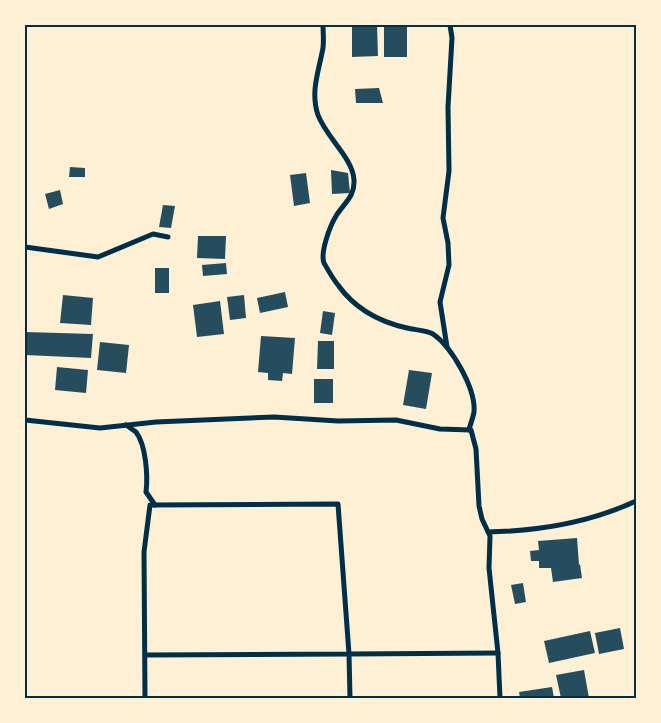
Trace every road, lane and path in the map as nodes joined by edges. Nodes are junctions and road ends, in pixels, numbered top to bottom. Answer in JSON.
{"nodes":[{"id":1,"x":322,"y":25,"type":"edge"},
{"id":2,"x":450,"y":25,"type":"edge"},
{"id":3,"x":168,"y":237,"type":"dead end"},
{"id":4,"x":25,"y":247,"type":"edge"},
{"id":5,"x":447,"y":347,"type":"junction"},
{"id":6,"x":25,"y":420,"type":"edge"},
{"id":7,"x":125,"y":425,"type":"junction"},
{"id":8,"x":469,"y":430,"type":"junction"},
{"id":9,"x":636,"y":501,"type":"edge"},
{"id":10,"x":155,"y":505,"type":"junction"},
{"id":11,"x":488,"y":532,"type":"junction"},
{"id":12,"x":498,"y":652,"type":"junction"},
{"id":13,"x":349,"y":654,"type":"junction"},
{"id":14,"x":145,"y":655,"type":"junction"},
{"id":15,"x":145,"y":698,"type":"edge"},
{"id":16,"x":350,"y":698,"type":"edge"},
{"id":17,"x":500,"y":698,"type":"edge"}],
"edges":[{"from":1,"to":5,"type":"street"},
{"from":2,"to":5,"type":"street"},
{"from":3,"to":4,"type":"street"},
{"from":5,"to":8,"type":"street"},
{"from":6,"to":7,"type":"street"},
{"from":7,"to":8,"type":"street"},
{"from":7,"to":10,"type":"street"},
{"from":8,"to":11,"type":"street"},
{"from":9,"to":11,"type":"street"},
{"from":10,"to":13,"type":"street"},
{"from":10,"to":14,"type":"street"},
{"from":11,"to":12,"type":"street"},
{"from":12,"to":13,"type":"street"},
{"from":12,"to":17,"type":"street"},
{"from":13,"to":14,"type":"street"},
{"from":13,"to":16,"type":"street"},
{"from":14,"to":15,"type":"street"}]}
